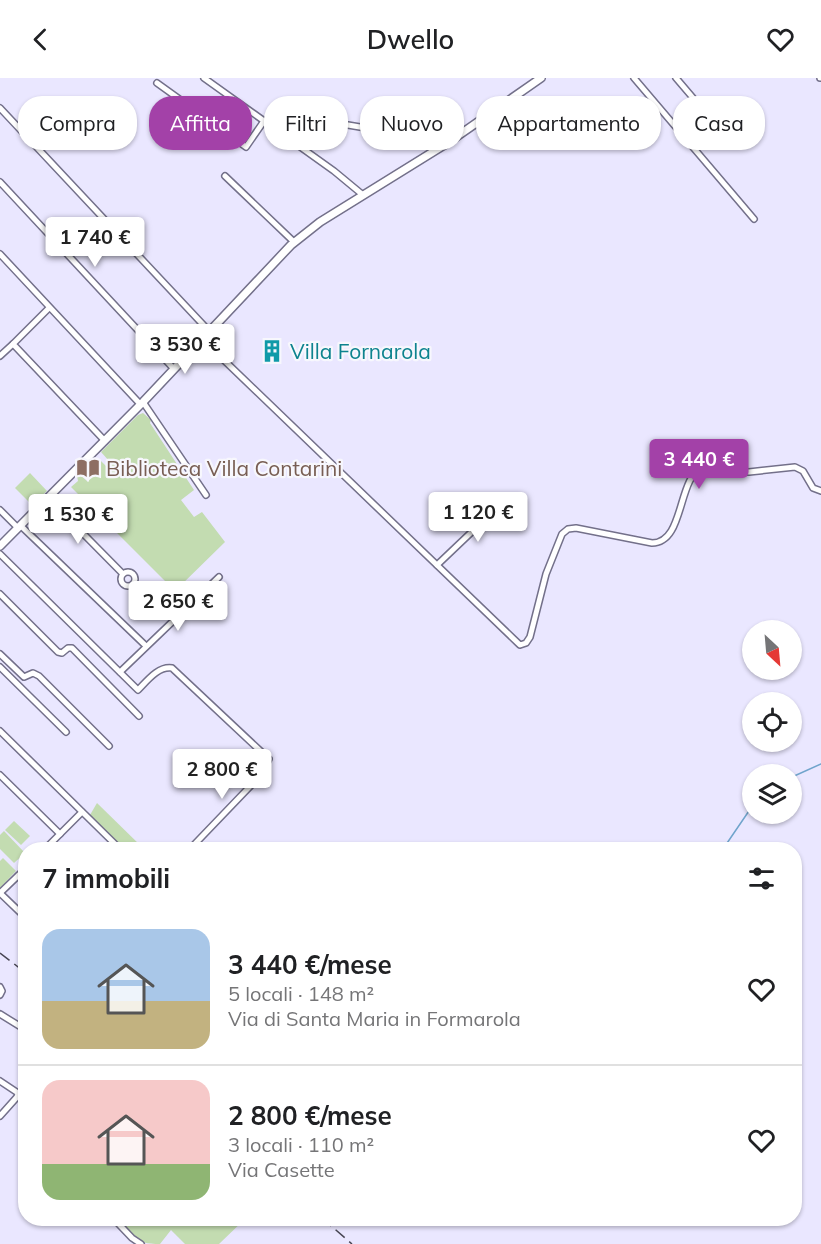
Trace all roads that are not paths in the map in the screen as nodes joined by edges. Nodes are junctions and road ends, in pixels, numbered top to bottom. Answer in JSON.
{"nodes":[{"id":1,"x":204,"y":78,"type":"edge"},
{"id":2,"x":541,"y":78,"type":"edge"},
{"id":3,"x":634,"y":78,"type":"edge"},
{"id":4,"x":676,"y":78,"type":"edge"},
{"id":5,"x":157,"y":83,"type":"dead end"},
{"id":6,"x":691,"y":96,"type":"edge"},
{"id":7,"x":0,"y":108,"type":"edge"},
{"id":8,"x":264,"y":121,"type":"joint"},
{"id":9,"x":348,"y":125,"type":"dead end"},
{"id":10,"x":360,"y":127,"type":"edge"},
{"id":11,"x":464,"y":132,"type":"edge"},
{"id":12,"x":305,"y":150,"type":"edge"},
{"id":13,"x":436,"y":150,"type":"edge"},
{"id":14,"x":225,"y":176,"type":"dead end"},
{"id":15,"x":0,"y":182,"type":"edge"},
{"id":16,"x":363,"y":195,"type":"junction"},
{"id":17,"x":754,"y":219,"type":"dead end"},
{"id":18,"x":294,"y":242,"type":"junction"},
{"id":19,"x":0,"y":254,"type":"edge"},
{"id":20,"x":49,"y":308,"type":"junction"},
{"id":21,"x":209,"y":331,"type":"junction"},
{"id":22,"x":202,"y":339,"type":"junction"},
{"id":23,"x":13,"y":344,"type":"junction"},
{"id":24,"x":0,"y":356,"type":"edge"},
{"id":25,"x":174,"y":369,"type":"junction"},
{"id":26,"x":142,"y":404,"type":"junction"},
{"id":27,"x":105,"y":441,"type":"junction"},
{"id":28,"x":821,"y":491,"type":"edge"},
{"id":29,"x":206,"y":495,"type":"dead end"},
{"id":30,"x":49,"y":499,"type":"junction"},
{"id":31,"x":499,"y":502,"type":"dead end"},
{"id":32,"x":0,"y":510,"type":"edge"},
{"id":33,"x":19,"y":527,"type":"junction"},
{"id":34,"x":0,"y":546,"type":"edge"},
{"id":35,"x":0,"y":554,"type":"edge"},
{"id":36,"x":437,"y":565,"type":"junction"},
{"id":37,"x":123,"y":574,"type":"junction"},
{"id":38,"x":219,"y":577,"type":"dead end"},
{"id":39,"x":133,"y":584,"type":"junction"},
{"id":40,"x":0,"y":594,"type":"edge"},
{"id":41,"x":156,"y":606,"type":"dead end"},
{"id":42,"x":146,"y":646,"type":"junction"},
{"id":43,"x":0,"y":654,"type":"edge"},
{"id":44,"x":0,"y":667,"type":"edge"},
{"id":45,"x":120,"y":672,"type":"junction"},
{"id":46,"x":24,"y":677,"type":"junction"},
{"id":47,"x":17,"y":684,"type":"junction"},
{"id":48,"x":140,"y":716,"type":"dead end"},
{"id":49,"x":0,"y":731,"type":"edge"},
{"id":50,"x":66,"y":732,"type":"dead end"},
{"id":51,"x":109,"y":746,"type":"dead end"},
{"id":52,"x":0,"y":775,"type":"edge"},
{"id":53,"x":82,"y":812,"type":"junction"},
{"id":54,"x":60,"y":834,"type":"junction"},
{"id":55,"x":52,"y":842,"type":"edge"},
{"id":56,"x":113,"y":842,"type":"edge"},
{"id":57,"x":197,"y":842,"type":"edge"},
{"id":58,"x":18,"y":876,"type":"edge"},
{"id":59,"x":0,"y":893,"type":"edge"},
{"id":60,"x":18,"y":910,"type":"edge"},
{"id":61,"x":0,"y":987,"type":"edge"},
{"id":62,"x":0,"y":995,"type":"edge"},
{"id":63,"x":0,"y":1014,"type":"edge"},
{"id":64,"x":18,"y":1022,"type":"edge"},
{"id":65,"x":0,"y":1081,"type":"edge"},
{"id":66,"x":0,"y":1116,"type":"edge"},
{"id":67,"x":121,"y":1226,"type":"edge"},
{"id":68,"x":141,"y":1244,"type":"edge"}],
"edges":[{"from":1,"to":8,"type":"street"},
{"from":2,"to":11,"type":"main road"},
{"from":3,"to":17,"type":"street"},
{"from":4,"to":6,"type":"street"},
{"from":5,"to":8,"type":"street"},
{"from":7,"to":21,"type":"street"},
{"from":9,"to":10,"type":"street"},
{"from":12,"to":16,"type":"street"},
{"from":13,"to":16,"type":"main road"},
{"from":14,"to":18,"type":"street"},
{"from":15,"to":25,"type":"street"},
{"from":16,"to":18,"type":"main road"},
{"from":18,"to":21,"type":"main road"},
{"from":19,"to":20,"type":"street"},
{"from":20,"to":23,"type":"street"},
{"from":20,"to":26,"type":"street"},
{"from":21,"to":22,"type":"main road"},
{"from":22,"to":25,"type":"main road"},
{"from":22,"to":36,"type":"street"},
{"from":23,"to":24,"type":"street"},
{"from":23,"to":27,"type":"street"},
{"from":25,"to":26,"type":"main road"},
{"from":26,"to":27,"type":"main road"},
{"from":26,"to":29,"type":"street"},
{"from":27,"to":30,"type":"main road"},
{"from":28,"to":36,"type":"street"},
{"from":30,"to":33,"type":"main road"},
{"from":30,"to":37,"type":"street"},
{"from":31,"to":36,"type":"street"},
{"from":32,"to":33,"type":"street"},
{"from":33,"to":34,"type":"main road"},
{"from":33,"to":42,"type":"street"},
{"from":35,"to":45,"type":"street"},
{"from":37,"to":39,"type":"street"},
{"from":37,"to":39,"type":"street"},
{"from":38,"to":42,"type":"street"},
{"from":39,"to":41,"type":"street"},
{"from":40,"to":48,"type":"street"},
{"from":42,"to":45,"type":"street"},
{"from":43,"to":46,"type":"street"},
{"from":44,"to":47,"type":"street"},
{"from":45,"to":57,"type":"street"},
{"from":46,"to":47,"type":"street"},
{"from":46,"to":51,"type":"street"},
{"from":47,"to":50,"type":"street"},
{"from":49,"to":53,"type":"street"},
{"from":52,"to":54,"type":"street"},
{"from":53,"to":54,"type":"street"},
{"from":53,"to":56,"type":"street"},
{"from":54,"to":55,"type":"street"},
{"from":58,"to":59,"type":"street"},
{"from":59,"to":60,"type":"street"},
{"from":61,"to":62,"type":"street"},
{"from":63,"to":64,"type":"street"},
{"from":65,"to":66,"type":"street"},
{"from":67,"to":68,"type":"street"}]}
